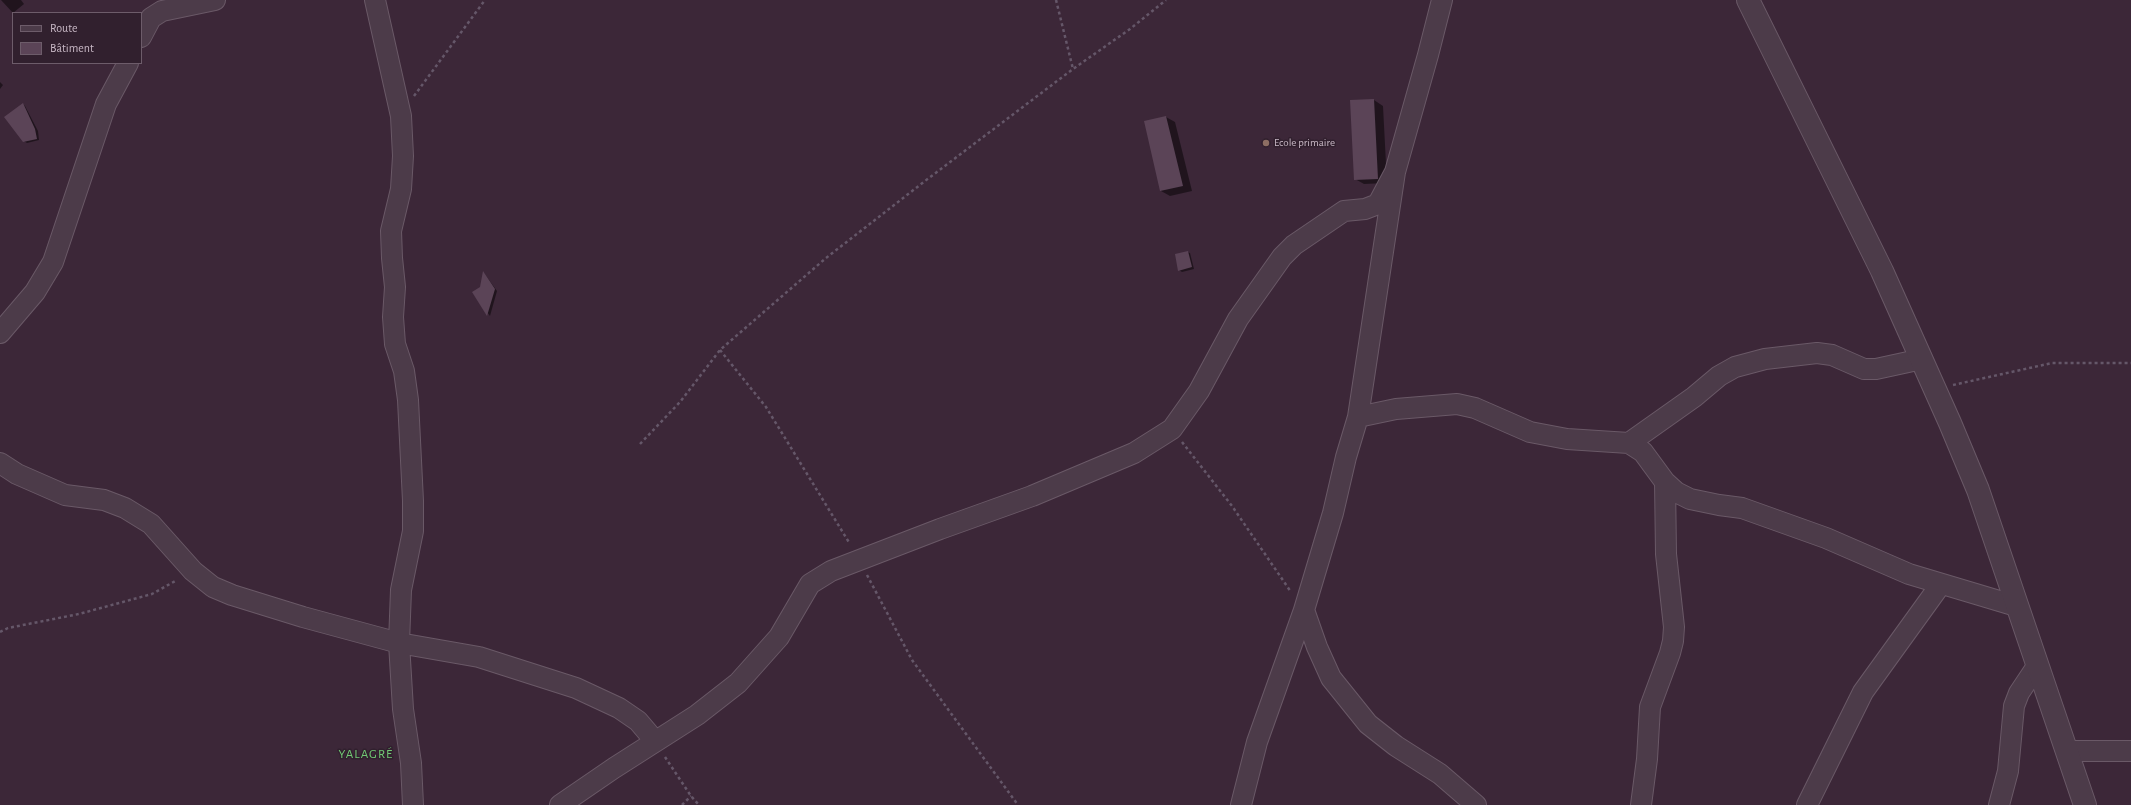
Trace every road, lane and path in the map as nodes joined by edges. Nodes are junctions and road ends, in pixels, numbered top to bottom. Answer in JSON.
{"nodes":[{"id":1,"x":215,"y":0,"type":"edge"},
{"id":2,"x":375,"y":0,"type":"edge"},
{"id":3,"x":485,"y":0,"type":"edge"},
{"id":4,"x":1056,"y":0,"type":"edge"},
{"id":5,"x":1166,"y":0,"type":"edge"},
{"id":6,"x":1442,"y":0,"type":"edge"},
{"id":7,"x":1748,"y":0,"type":"edge"},
{"id":8,"x":142,"y":35,"type":"edge"},
{"id":9,"x":127,"y":64,"type":"edge"},
{"id":10,"x":1073,"y":68,"type":"junction"},
{"id":11,"x":401,"y":116,"type":"junction"},
{"id":12,"x":1395,"y":172,"type":"junction"},
{"id":13,"x":0,"y":333,"type":"edge"},
{"id":14,"x":720,"y":350,"type":"junction"},
{"id":15,"x":1922,"y":360,"type":"junction"},
{"id":16,"x":2131,"y":362,"type":"edge"},
{"id":17,"x":1935,"y":388,"type":"junction"},
{"id":18,"x":1358,"y":417,"type":"junction"},
{"id":19,"x":1172,"y":429,"type":"junction"},
{"id":20,"x":1629,"y":443,"type":"junction"},
{"id":21,"x":640,"y":444,"type":"dead end"},
{"id":22,"x":0,"y":463,"type":"edge"},
{"id":23,"x":1665,"y":482,"type":"junction"},
{"id":24,"x":859,"y":559,"type":"junction"},
{"id":25,"x":193,"y":571,"type":"junction"},
{"id":26,"x":1941,"y":584,"type":"junction"},
{"id":27,"x":2016,"y":606,"type":"junction"},
{"id":28,"x":1304,"y":610,"type":"junction"},
{"id":29,"x":0,"y":632,"type":"edge"},
{"id":30,"x":399,"y":643,"type":"junction"},
{"id":31,"x":2037,"y":666,"type":"junction"},
{"id":32,"x":655,"y":741,"type":"junction"},
{"id":33,"x":2067,"y":751,"type":"junction"},
{"id":34,"x":2131,"y":751,"type":"edge"},
{"id":35,"x":691,"y":796,"type":"junction"},
{"id":36,"x":413,"y":805,"type":"edge"},
{"id":37,"x":560,"y":805,"type":"edge"},
{"id":38,"x":682,"y":805,"type":"edge"},
{"id":39,"x":700,"y":805,"type":"edge"},
{"id":40,"x":1018,"y":805,"type":"edge"},
{"id":41,"x":1241,"y":805,"type":"edge"},
{"id":42,"x":1476,"y":805,"type":"edge"},
{"id":43,"x":1641,"y":805,"type":"edge"},
{"id":44,"x":1807,"y":805,"type":"edge"},
{"id":45,"x":1999,"y":805,"type":"edge"},
{"id":46,"x":2085,"y":805,"type":"edge"}],
"edges":[{"from":1,"to":8,"type":"street"},
{"from":2,"to":11,"type":"street"},
{"from":3,"to":11,"type":"path"},
{"from":4,"to":10,"type":"path"},
{"from":5,"to":10,"type":"path"},
{"from":6,"to":12,"type":"street"},
{"from":7,"to":15,"type":"street"},
{"from":9,"to":13,"type":"street"},
{"from":10,"to":14,"type":"path"},
{"from":11,"to":30,"type":"street"},
{"from":12,"to":18,"type":"street"},
{"from":12,"to":19,"type":"street"},
{"from":14,"to":21,"type":"path"},
{"from":14,"to":24,"type":"path"},
{"from":15,"to":17,"type":"street"},
{"from":15,"to":20,"type":"street"},
{"from":16,"to":17,"type":"path"},
{"from":17,"to":27,"type":"street"},
{"from":18,"to":20,"type":"street"},
{"from":18,"to":28,"type":"street"},
{"from":19,"to":24,"type":"street"},
{"from":19,"to":28,"type":"path"},
{"from":20,"to":23,"type":"street"},
{"from":22,"to":25,"type":"street"},
{"from":23,"to":26,"type":"street"},
{"from":23,"to":43,"type":"street"},
{"from":24,"to":32,"type":"street"},
{"from":24,"to":40,"type":"path"},
{"from":25,"to":29,"type":"path"},
{"from":25,"to":30,"type":"street"},
{"from":26,"to":27,"type":"street"},
{"from":26,"to":44,"type":"street"},
{"from":27,"to":31,"type":"street"},
{"from":28,"to":41,"type":"street"},
{"from":28,"to":42,"type":"street"},
{"from":30,"to":32,"type":"street"},
{"from":30,"to":36,"type":"street"},
{"from":31,"to":33,"type":"street"},
{"from":31,"to":45,"type":"street"},
{"from":32,"to":35,"type":"path"},
{"from":32,"to":37,"type":"street"},
{"from":33,"to":34,"type":"street"},
{"from":33,"to":46,"type":"street"},
{"from":35,"to":38,"type":"path"},
{"from":35,"to":39,"type":"path"}]}
